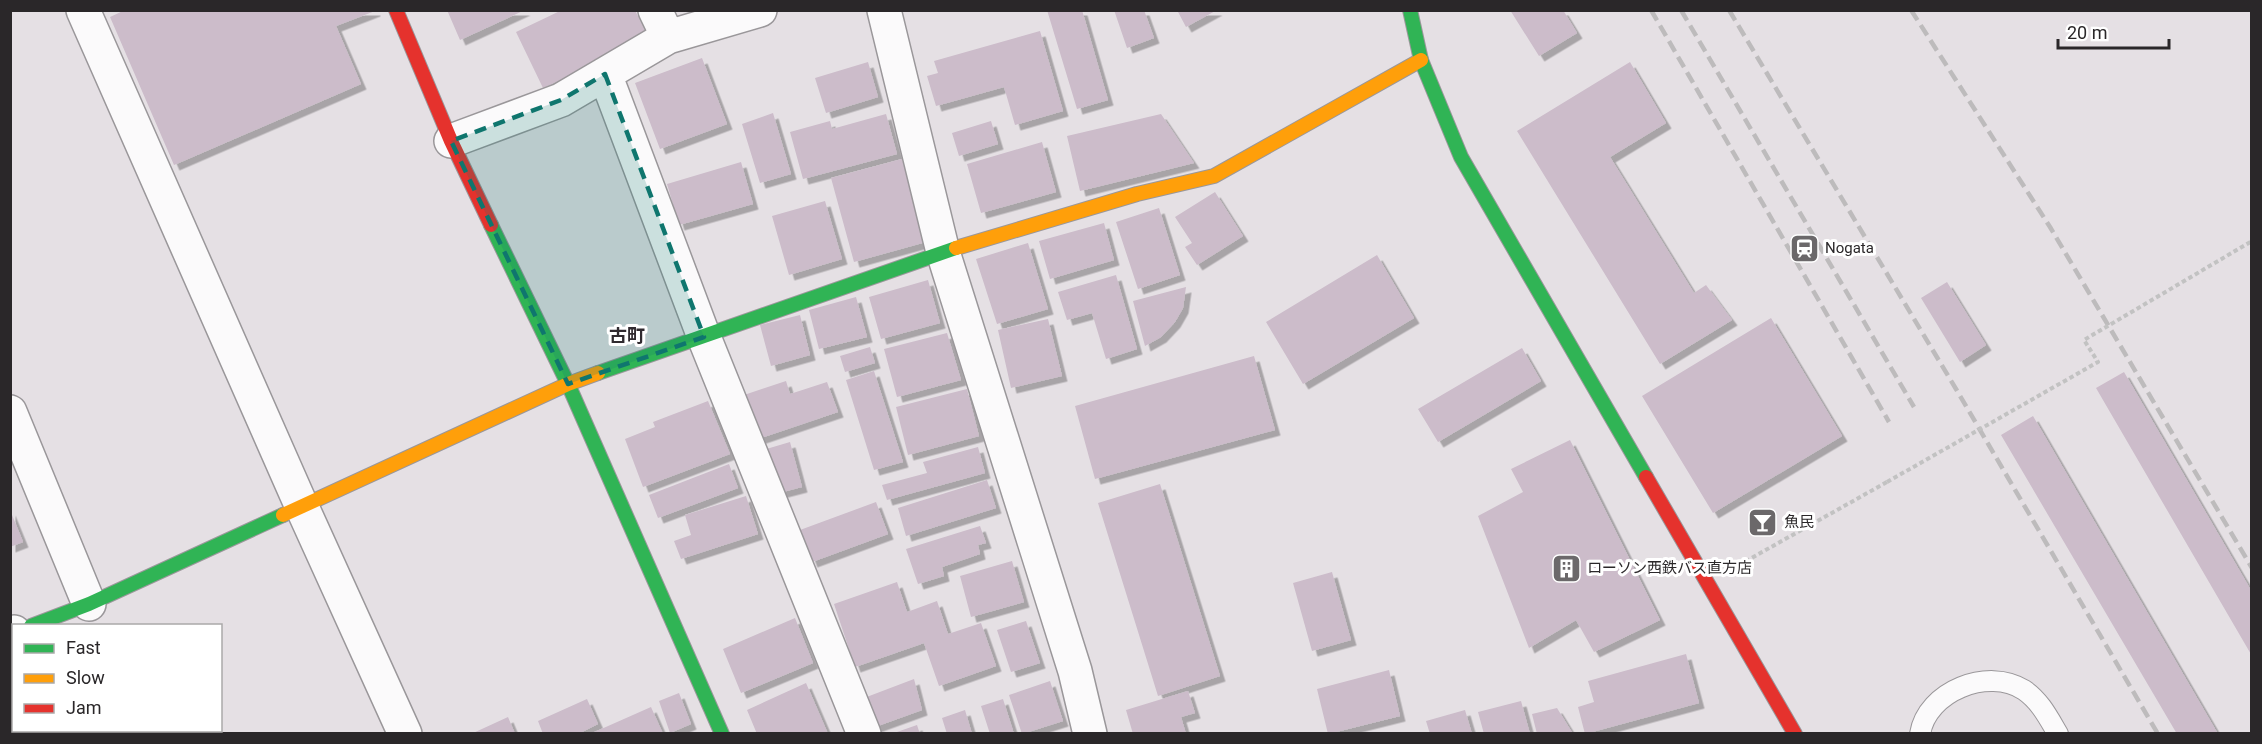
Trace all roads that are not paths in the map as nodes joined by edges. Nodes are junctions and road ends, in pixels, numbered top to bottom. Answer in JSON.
{"nodes":[{"id":1,"x":83,"y":10,"type":"edge"},
{"id":2,"x":396,"y":10,"type":"edge"},
{"id":3,"x":760,"y":10,"type":"edge"},
{"id":4,"x":884,"y":10,"type":"edge"},
{"id":5,"x":1410,"y":10,"type":"edge"},
{"id":6,"x":662,"y":24,"type":"edge"},
{"id":7,"x":1421,"y":60,"type":"junction"},
{"id":8,"x":605,"y":74,"type":"junction"},
{"id":9,"x":452,"y":141,"type":"junction"},
{"id":10,"x":943,"y":252,"type":"junction"},
{"id":11,"x":704,"y":337,"type":"junction"},
{"id":12,"x":568,"y":384,"type":"junction"},
{"id":13,"x":10,"y":412,"type":"edge"},
{"id":14,"x":302,"y":507,"type":"junction"},
{"id":15,"x":89,"y":604,"type":"junction"},
{"id":16,"x":36,"y":624,"type":"edge"},
{"id":17,"x":405,"y":734,"type":"edge"},
{"id":18,"x":722,"y":734,"type":"edge"},
{"id":19,"x":864,"y":734,"type":"edge"},
{"id":20,"x":1090,"y":734,"type":"edge"},
{"id":21,"x":1795,"y":734,"type":"edge"},
{"id":22,"x":1920,"y":734,"type":"edge"},
{"id":23,"x":2058,"y":734,"type":"edge"}],
"edges":[{"from":1,"to":14,"type":"street"},
{"from":2,"to":9,"type":"street"},
{"from":3,"to":6,"type":"street"},
{"from":4,"to":10,"type":"street"},
{"from":5,"to":7,"type":"street"},
{"from":6,"to":8,"type":"street"},
{"from":7,"to":10,"type":"street"},
{"from":7,"to":21,"type":"street"},
{"from":8,"to":9,"type":"street"},
{"from":8,"to":11,"type":"street"},
{"from":9,"to":12,"type":"street"},
{"from":10,"to":11,"type":"street"},
{"from":10,"to":20,"type":"street"},
{"from":11,"to":12,"type":"street"},
{"from":11,"to":19,"type":"street"},
{"from":12,"to":14,"type":"street"},
{"from":12,"to":18,"type":"street"},
{"from":13,"to":15,"type":"street"},
{"from":14,"to":15,"type":"street"},
{"from":14,"to":17,"type":"street"},
{"from":15,"to":16,"type":"street"},
{"from":22,"to":23,"type":"lane"}]}
